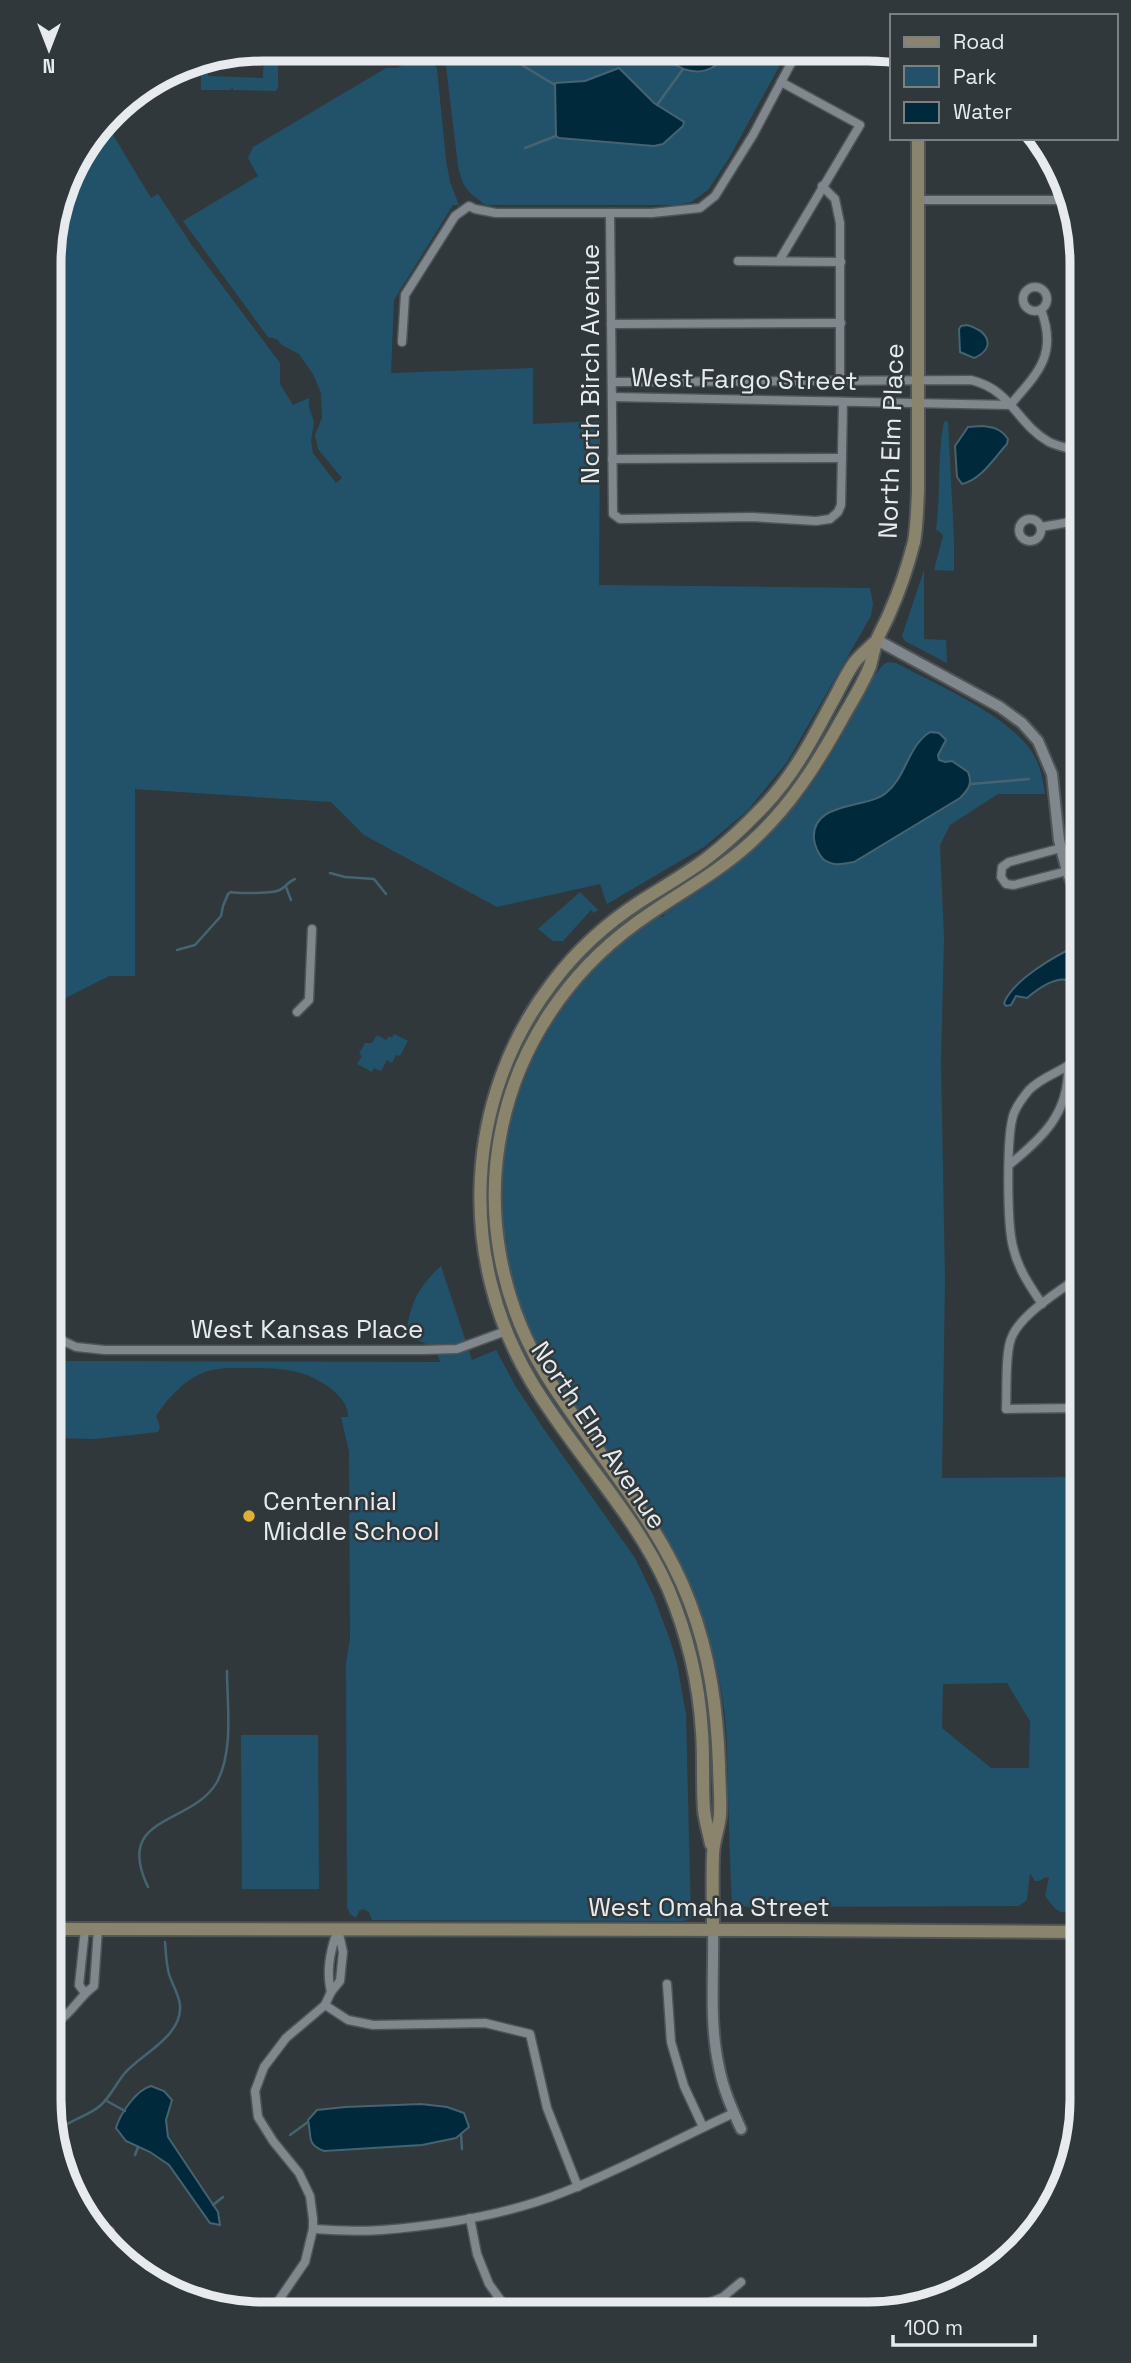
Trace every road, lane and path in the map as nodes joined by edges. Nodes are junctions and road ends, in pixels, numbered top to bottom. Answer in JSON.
{"nodes":[{"id":1,"x":792,"y":61,"type":"edge"},
{"id":2,"x":782,"y":82,"type":"junction"},
{"id":3,"x":918,"y":140,"type":"edge"},
{"id":4,"x":822,"y":186,"type":"junction"},
{"id":5,"x":918,"y":200,"type":"junction"},
{"id":6,"x":1059,"y":200,"type":"edge"},
{"id":7,"x":610,"y":213,"type":"junction"},
{"id":8,"x":738,"y":261,"type":"dead end"},
{"id":9,"x":779,"y":261,"type":"junction"},
{"id":10,"x":841,"y":262,"type":"junction"},
{"id":11,"x":1041,"y":310,"type":"dead end"},
{"id":12,"x":841,"y":323,"type":"junction"},
{"id":13,"x":611,"y":324,"type":"junction"},
{"id":14,"x":402,"y":342,"type":"dead end"},
{"id":15,"x":918,"y":381,"type":"junction"},
{"id":16,"x":612,"y":382,"type":"junction"},
{"id":17,"x":840,"y":382,"type":"junction"},
{"id":18,"x":612,"y":397,"type":"junction"},
{"id":19,"x":843,"y":402,"type":"junction"},
{"id":20,"x":918,"y":402,"type":"junction"},
{"id":21,"x":1010,"y":405,"type":"junction"},
{"id":22,"x":1070,"y":448,"type":"edge"},
{"id":23,"x":842,"y":458,"type":"junction"},
{"id":24,"x":612,"y":459,"type":"junction"},
{"id":25,"x":1070,"y":522,"type":"edge"},
{"id":26,"x":1041,"y":527,"type":"dead end"},
{"id":27,"x":877,"y":640,"type":"junction"},
{"id":28,"x":1061,"y":848,"type":"junction"},
{"id":29,"x":1067,"y":871,"type":"junction"},
{"id":30,"x":1070,"y":877,"type":"edge"},
{"id":31,"x":312,"y":929,"type":"dead end"},
{"id":32,"x":564,"y":968,"type":"junction"},
{"id":33,"x":575,"y":979,"type":"junction"},
{"id":34,"x":297,"y":1012,"type":"dead end"},
{"id":35,"x":1068,"y":1067,"type":"joint"},
{"id":36,"x":487,"y":1124,"type":"junction"},
{"id":37,"x":502,"y":1127,"type":"junction"},
{"id":38,"x":1009,"y":1165,"type":"junction"},
{"id":39,"x":1069,"y":1284,"type":"edge"},
{"id":40,"x":1042,"y":1304,"type":"junction"},
{"id":41,"x":520,"y":1325,"type":"junction"},
{"id":42,"x":506,"y":1331,"type":"junction"},
{"id":43,"x":61,"y":1340,"type":"edge"},
{"id":44,"x":1069,"y":1408,"type":"edge"},
{"id":45,"x":713,"y":1851,"type":"junction"},
{"id":46,"x":61,"y":1929,"type":"edge"},
{"id":47,"x":92,"y":1929,"type":"junction"},
{"id":48,"x":338,"y":1929,"type":"junction"},
{"id":49,"x":713,"y":1930,"type":"junction"},
{"id":50,"x":1069,"y":1933,"type":"edge"},
{"id":51,"x":81,"y":1970,"type":"junction"},
{"id":52,"x":95,"y":1971,"type":"junction"},
{"id":53,"x":667,"y":1984,"type":"dead end"},
{"id":54,"x":331,"y":1992,"type":"junction"},
{"id":55,"x":85,"y":1993,"type":"junction"},
{"id":56,"x":325,"y":2005,"type":"junction"},
{"id":57,"x":61,"y":2019,"type":"edge"},
{"id":58,"x":734,"y":2113,"type":"junction"},
{"id":59,"x":703,"y":2127,"type":"junction"},
{"id":60,"x":741,"y":2129,"type":"dead end"},
{"id":61,"x":578,"y":2187,"type":"junction"},
{"id":62,"x":470,"y":2218,"type":"junction"},
{"id":63,"x":313,"y":2229,"type":"junction"},
{"id":64,"x":741,"y":2282,"type":"dead end"},
{"id":65,"x":278,"y":2302,"type":"edge"},
{"id":66,"x":502,"y":2302,"type":"edge"},
{"id":67,"x":711,"y":2302,"type":"edge"}],
"edges":[{"from":1,"to":2,"type":"street"},
{"from":2,"to":4,"type":"street"},
{"from":2,"to":7,"type":"street"},
{"from":3,"to":5,"type":"main road","name":"North Elm Place"},
{"from":4,"to":9,"type":"street"},
{"from":4,"to":10,"type":"street"},
{"from":5,"to":6,"type":"street"},
{"from":5,"to":15,"type":"main road","name":"North Elm Place"},
{"from":7,"to":13,"type":"street","name":"North Birch Avenue"},
{"from":7,"to":14,"type":"street"},
{"from":8,"to":9,"type":"street"},
{"from":9,"to":10,"type":"street"},
{"from":10,"to":12,"type":"street"},
{"from":11,"to":21,"type":"street"},
{"from":12,"to":13,"type":"street"},
{"from":12,"to":17,"type":"street"},
{"from":13,"to":16,"type":"street","name":"North Birch Avenue"},
{"from":15,"to":17,"type":"street","name":"West Fargo Street"},
{"from":15,"to":20,"type":"main road","name":"North Elm Place"},
{"from":15,"to":21,"type":"street","name":"West Fargo Street"},
{"from":16,"to":17,"type":"street","name":"West Fargo Street"},
{"from":16,"to":18,"type":"street","name":"North Birch Avenue"},
{"from":18,"to":19,"type":"street","name":"West Fargo Street"},
{"from":18,"to":24,"type":"street","name":"North Birch Avenue"},
{"from":19,"to":20,"type":"street","name":"West Fargo Street"},
{"from":19,"to":23,"type":"street"},
{"from":20,"to":21,"type":"street","name":"West Fargo Street"},
{"from":20,"to":27,"type":"main road","name":"North Elm Place"},
{"from":21,"to":22,"type":"street","name":"West Fargo Street"},
{"from":23,"to":24,"type":"street"},
{"from":23,"to":24,"type":"street","name":"North Birch Avenue"},
{"from":25,"to":26,"type":"street"},
{"from":27,"to":28,"type":"street"},
{"from":27,"to":32,"type":"main road","name":"North Elm Avenue"},
{"from":27,"to":33,"type":"main road","name":"North Elm Avenue"},
{"from":28,"to":29,"type":"street"},
{"from":28,"to":29,"type":"street"},
{"from":29,"to":30,"type":"street"},
{"from":31,"to":34,"type":"street"},
{"from":32,"to":33,"type":"main road"},
{"from":32,"to":36,"type":"main road","name":"North Elm Avenue"},
{"from":33,"to":37,"type":"main road","name":"North Elm Avenue"},
{"from":35,"to":38,"type":"street"},
{"from":35,"to":38,"type":"street"},
{"from":36,"to":37,"type":"main road"},
{"from":36,"to":42,"type":"main road","name":"North Elm Avenue"},
{"from":37,"to":41,"type":"main road","name":"North Elm Avenue"},
{"from":38,"to":40,"type":"street"},
{"from":39,"to":40,"type":"street"},
{"from":40,"to":44,"type":"street"},
{"from":41,"to":42,"type":"main road"},
{"from":41,"to":45,"type":"main road","name":"North Elm Avenue"},
{"from":42,"to":43,"type":"street","name":"West Kansas Place"},
{"from":42,"to":45,"type":"main road","name":"North Elm Avenue"},
{"from":45,"to":49,"type":"main road"},
{"from":46,"to":47,"type":"main road","name":"West Omaha Street"},
{"from":47,"to":48,"type":"main road","name":"West Omaha Street"},
{"from":47,"to":51,"type":"street"},
{"from":47,"to":52,"type":"street"},
{"from":48,"to":49,"type":"main road","name":"West Omaha Street"},
{"from":48,"to":54,"type":"street"},
{"from":48,"to":54,"type":"street"},
{"from":49,"to":50,"type":"main road","name":"West Omaha Street"},
{"from":49,"to":58,"type":"street"},
{"from":51,"to":52,"type":"street"},
{"from":51,"to":55,"type":"street"},
{"from":52,"to":55,"type":"street"},
{"from":53,"to":59,"type":"street"},
{"from":54,"to":56,"type":"street"},
{"from":55,"to":57,"type":"street"},
{"from":56,"to":61,"type":"street"},
{"from":56,"to":63,"type":"street"},
{"from":58,"to":59,"type":"street"},
{"from":58,"to":60,"type":"street"},
{"from":59,"to":61,"type":"street"},
{"from":61,"to":62,"type":"street"},
{"from":62,"to":63,"type":"street"},
{"from":62,"to":66,"type":"street"},
{"from":63,"to":65,"type":"street"},
{"from":64,"to":67,"type":"street"}]}
